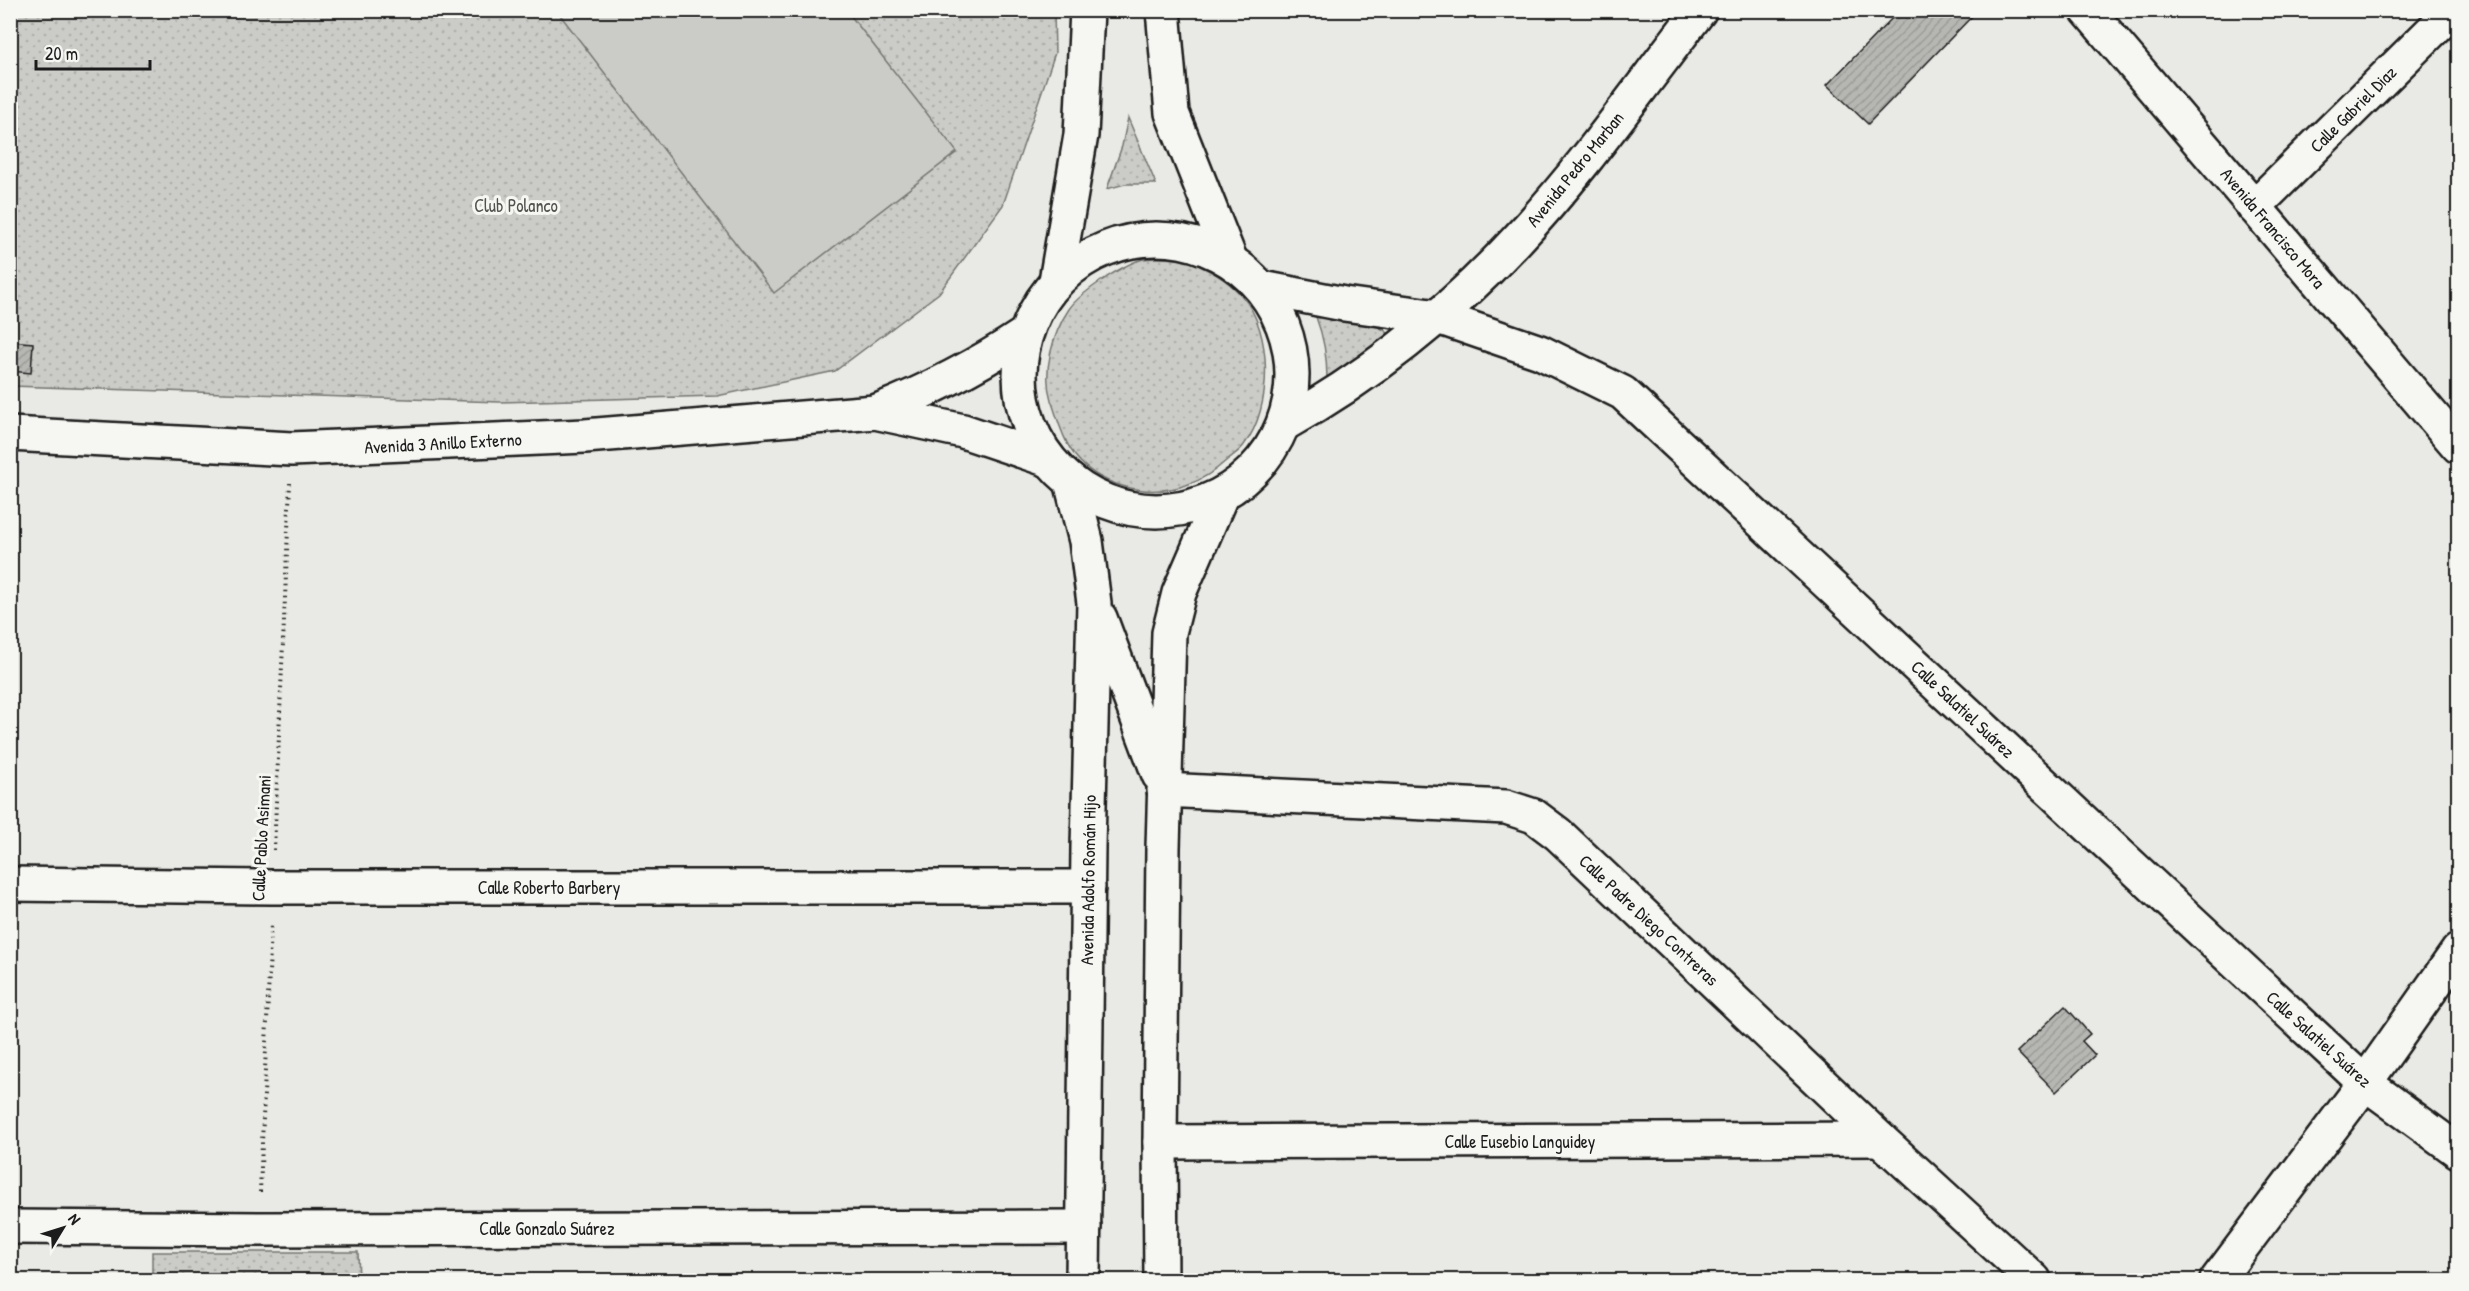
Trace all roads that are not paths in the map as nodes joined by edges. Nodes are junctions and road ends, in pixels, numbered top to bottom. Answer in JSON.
{"nodes":[{"id":1,"x":1087,"y":10,"type":"edge"},
{"id":2,"x":1163,"y":10,"type":"edge"},
{"id":3,"x":1700,"y":10,"type":"edge"},
{"id":4,"x":2087,"y":10,"type":"edge"},
{"id":5,"x":2452,"y":10,"type":"edge"},
{"id":6,"x":2254,"y":207,"type":"junction"},
{"id":7,"x":1230,"y":259,"type":"junction"},
{"id":8,"x":1056,"y":281,"type":"junction"},
{"id":9,"x":1262,"y":288,"type":"junction"},
{"id":10,"x":1438,"y":317,"type":"junction"},
{"id":11,"x":1025,"y":333,"type":"junction"},
{"id":12,"x":874,"y":412,"type":"junction"},
{"id":13,"x":1284,"y":424,"type":"junction"},
{"id":14,"x":10,"y":434,"type":"edge"},
{"id":15,"x":2458,"y":446,"type":"edge"},
{"id":16,"x":1060,"y":471,"type":"junction"},
{"id":17,"x":1221,"y":496,"type":"junction"},
{"id":18,"x":1094,"y":603,"type":"junction"},
{"id":19,"x":1164,"y":790,"type":"junction"},
{"id":20,"x":10,"y":884,"type":"edge"},
{"id":21,"x":1088,"y":887,"type":"junction"},
{"id":22,"x":2458,"y":951,"type":"edge"},
{"id":23,"x":2365,"y":1083,"type":"junction"},
{"id":24,"x":1880,"y":1139,"type":"junction"},
{"id":25,"x":1160,"y":1142,"type":"junction"},
{"id":26,"x":2458,"y":1151,"type":"edge"},
{"id":27,"x":10,"y":1227,"type":"edge"},
{"id":28,"x":1084,"y":1227,"type":"junction"},
{"id":29,"x":1083,"y":1281,"type":"edge"},
{"id":30,"x":1161,"y":1281,"type":"edge"},
{"id":31,"x":2034,"y":1281,"type":"edge"},
{"id":32,"x":2217,"y":1281,"type":"edge"}],
"edges":[{"from":1,"to":8,"type":"street"},
{"from":2,"to":7,"type":"street"},
{"from":3,"to":10,"type":"street","name":"Avenida Pedro Marban"},
{"from":4,"to":6,"type":"street","name":"Avenida Francisco Mora"},
{"from":5,"to":6,"type":"street","name":"Calle Gabriel Diaz"},
{"from":6,"to":15,"type":"street","name":"Avenida Francisco Mora"},
{"from":7,"to":8,"type":"street","name":"Avenida Adolfo Román Hijo"},
{"from":7,"to":9,"type":"street"},
{"from":8,"to":11,"type":"street","name":"Avenida Adolfo Román Hijo"},
{"from":9,"to":10,"type":"street"},
{"from":9,"to":13,"type":"street"},
{"from":10,"to":13,"type":"street","name":"Avenida Pedro Marban"},
{"from":10,"to":23,"type":"street","name":"Calle Salatiel Suárez"},
{"from":11,"to":12,"type":"street","name":"Avenida 3 Anillo Externo"},
{"from":11,"to":16,"type":"street","name":"Avenida Adolfo Román Hijo"},
{"from":12,"to":14,"type":"street","name":"Avenida 3 Anillo Externo"},
{"from":12,"to":16,"type":"street","name":"Avenida 3 Anillo Externo"},
{"from":13,"to":17,"type":"street"},
{"from":16,"to":17,"type":"street","name":"Avenida 3 Anillo Externo"},
{"from":16,"to":18,"type":"street","name":"Avenida Adolfo Román Hijo"},
{"from":17,"to":19,"type":"street"},
{"from":18,"to":19,"type":"street"},
{"from":18,"to":21,"type":"street","name":"Avenida Adolfo Román Hijo"},
{"from":19,"to":24,"type":"street","name":"Calle Padre Diego Contreras"},
{"from":19,"to":25,"type":"street"},
{"from":20,"to":21,"type":"street","name":"Calle Roberto Barbery"},
{"from":21,"to":28,"type":"street","name":"Avenida Adolfo Román Hijo"},
{"from":22,"to":23,"type":"street"},
{"from":23,"to":26,"type":"street","name":"Calle Salatiel Suárez"},
{"from":23,"to":32,"type":"street"},
{"from":24,"to":25,"type":"street","name":"Calle Eusebio Languidey"},
{"from":24,"to":31,"type":"street","name":"Calle Padre Diego Contreras"},
{"from":25,"to":30,"type":"street"},
{"from":27,"to":28,"type":"street","name":"Calle Gonzalo Suárez"},
{"from":28,"to":29,"type":"street","name":"Avenida Adolfo Román Hijo"}]}
